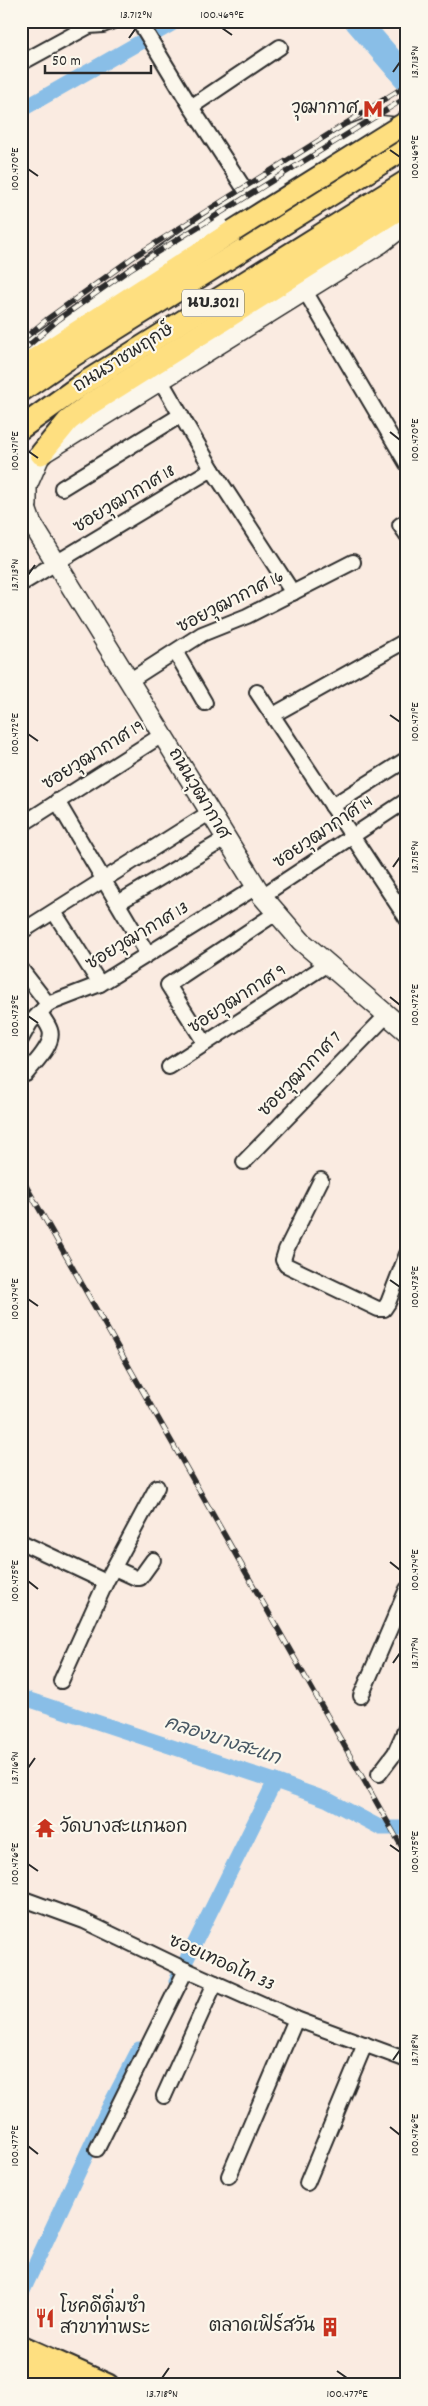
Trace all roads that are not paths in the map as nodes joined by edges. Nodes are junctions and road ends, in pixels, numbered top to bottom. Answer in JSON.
{"nodes":[{"id":1,"x":113,"y":21,"type":"edge"},
{"id":2,"x":139,"y":21,"type":"edge"},
{"id":3,"x":280,"y":47,"type":"dead end"},
{"id":4,"x":21,"y":63,"type":"edge"},
{"id":5,"x":191,"y":108,"type":"junction"},
{"id":6,"x":407,"y":122,"type":"edge"},
{"id":7,"x":407,"y":134,"type":"edge"},
{"id":8,"x":407,"y":147,"type":"edge"},
{"id":9,"x":407,"y":181,"type":"edge"},
{"id":10,"x":251,"y":198,"type":"junction"},
{"id":11,"x":407,"y":204,"type":"edge"},
{"id":12,"x":407,"y":223,"type":"edge"},
{"id":13,"x":305,"y":291,"type":"junction"},
{"id":14,"x":21,"y":355,"type":"edge"},
{"id":15,"x":21,"y":368,"type":"edge"},
{"id":16,"x":161,"y":381,"type":"junction"},
{"id":17,"x":21,"y":391,"type":"edge"},
{"id":18,"x":181,"y":415,"type":"junction"},
{"id":19,"x":21,"y":428,"type":"edge"},
{"id":20,"x":41,"y":454,"type":"junction"},
{"id":21,"x":407,"y":464,"type":"edge"},
{"id":22,"x":21,"y":467,"type":"edge"},
{"id":23,"x":212,"y":469,"type":"junction"},
{"id":24,"x":62,"y":488,"type":"dead end"},
{"id":25,"x":25,"y":508,"type":"edge"},
{"id":26,"x":407,"y":521,"type":"edge"},
{"id":27,"x":407,"y":535,"type":"edge"},
{"id":28,"x":353,"y":562,"type":"dead end"},
{"id":29,"x":57,"y":564,"type":"junction"},
{"id":30,"x":21,"y":584,"type":"edge"},
{"id":31,"x":293,"y":593,"type":"junction"},
{"id":32,"x":407,"y":640,"type":"edge"},
{"id":33,"x":176,"y":653,"type":"junction"},
{"id":34,"x":129,"y":681,"type":"junction"},
{"id":35,"x":258,"y":692,"type":"dead end"},
{"id":36,"x":205,"y":703,"type":"dead end"},
{"id":37,"x":273,"y":715,"type":"junction"},
{"id":38,"x":162,"y":735,"type":"junction"},
{"id":39,"x":407,"y":759,"type":"edge"},
{"id":40,"x":407,"y":800,"type":"edge"},
{"id":41,"x":57,"y":801,"type":"junction"},
{"id":42,"x":332,"y":806,"type":"junction"},
{"id":43,"x":209,"y":813,"type":"junction"},
{"id":44,"x":21,"y":825,"type":"edge"},
{"id":45,"x":352,"y":836,"type":"junction"},
{"id":46,"x":225,"y":839,"type":"junction"},
{"id":47,"x":104,"y":880,"type":"junction"},
{"id":48,"x":259,"y":891,"type":"junction"},
{"id":49,"x":118,"y":902,"type":"junction"},
{"id":50,"x":54,"y":912,"type":"junction"},
{"id":51,"x":276,"y":913,"type":"junction"},
{"id":52,"x":407,"y":919,"type":"edge"},
{"id":53,"x":21,"y":932,"type":"edge"},
{"id":54,"x":147,"y":953,"type":"junction"},
{"id":55,"x":328,"y":963,"type":"junction"},
{"id":56,"x":21,"y":969,"type":"edge"},
{"id":57,"x":100,"y":984,"type":"junction"},
{"id":58,"x":44,"y":1008,"type":"junction"},
{"id":59,"x":399,"y":1021,"type":"edge"},
{"id":60,"x":21,"y":1039,"type":"edge"},
{"id":61,"x":205,"y":1043,"type":"junction"},
{"id":62,"x":169,"y":1067,"type":"dead end"},
{"id":63,"x":26,"y":1074,"type":"dead end"},
{"id":64,"x":244,"y":1162,"type":"dead end"},
{"id":65,"x":321,"y":1180,"type":"dead end"},
{"id":66,"x":407,"y":1254,"type":"edge"},
{"id":67,"x":157,"y":1487,"type":"dead end"},
{"id":68,"x":21,"y":1542,"type":"edge"},
{"id":69,"x":153,"y":1560,"type":"dead end"},
{"id":70,"x":114,"y":1568,"type":"junction"},
{"id":71,"x":106,"y":1582,"type":"junction"},
{"id":72,"x":407,"y":1589,"type":"edge"},
{"id":73,"x":61,"y":1681,"type":"dead end"},
{"id":74,"x":361,"y":1696,"type":"dead end"},
{"id":75,"x":407,"y":1726,"type":"edge"},
{"id":76,"x":379,"y":1774,"type":"dead end"},
{"id":77,"x":21,"y":1898,"type":"edge"},
{"id":78,"x":182,"y":1968,"type":"junction"},
{"id":79,"x":215,"y":1983,"type":"junction"},
{"id":80,"x":296,"y":2018,"type":"junction"},
{"id":81,"x":364,"y":2044,"type":"junction"},
{"id":82,"x":407,"y":2060,"type":"edge"},
{"id":83,"x":164,"y":2096,"type":"dead end"},
{"id":84,"x":97,"y":2149,"type":"dead end"},
{"id":85,"x":229,"y":2176,"type":"dead end"},
{"id":86,"x":308,"y":2184,"type":"dead end"},
{"id":87,"x":21,"y":2346,"type":"edge"},
{"id":88,"x":21,"y":2366,"type":"edge"},
{"id":89,"x":62,"y":2385,"type":"edge"},
{"id":90,"x":108,"y":2385,"type":"edge"}],
"edges":[{"from":1,"to":4,"type":"street"},
{"from":2,"to":5,"type":"street"},
{"from":3,"to":5,"type":"street"},
{"from":5,"to":10,"type":"street"},
{"from":6,"to":15,"type":"main road","bridge":true},
{"from":7,"to":10,"type":"main road"},
{"from":8,"to":17,"type":"main road","name":"ถนนราชพฤกษ์","number":"นบ.3021"},
{"from":9,"to":19,"type":"main road","name":"ถนนราชพฤกษ์","number":"นบ.3021"},
{"from":10,"to":14,"type":"main road"},
{"from":11,"to":20,"type":"main road"},
{"from":12,"to":13,"type":"main road","number":"นบ.3021"},
{"from":13,"to":16,"type":"main road","number":"นบ.3021"},
{"from":13,"to":21,"type":"street"},
{"from":16,"to":18,"type":"street"},
{"from":16,"to":20,"type":"main road","number":"นบ.3021"},
{"from":18,"to":23,"type":"street"},
{"from":18,"to":24,"type":"street"},
{"from":20,"to":22,"type":"main road","number":"นบ.3021"},
{"from":20,"to":25,"type":"main road"},
{"from":23,"to":29,"type":"street","name":"ซอยวุฒากาศ 18"},
{"from":23,"to":31,"type":"street"},
{"from":25,"to":29,"type":"main road","name":"ถนนวุฒากาศ"},
{"from":26,"to":27,"type":"street"},
{"from":28,"to":31,"type":"street","name":"ซอยวุฒากาศ 16"},
{"from":29,"to":30,"type":"street","name":"ซอยวุฒากาศ 18"},
{"from":29,"to":34,"type":"main road","name":"ถนนวุฒากาศ"},
{"from":31,"to":33,"type":"street","name":"ซอยวุฒากาศ 16"},
{"from":32,"to":37,"type":"street"},
{"from":33,"to":34,"type":"street","name":"ซอยวุฒากาศ 16"},
{"from":33,"to":36,"type":"street"},
{"from":34,"to":38,"type":"main road","name":"ถนนวุฒากาศ"},
{"from":35,"to":37,"type":"street"},
{"from":37,"to":42,"type":"street"},
{"from":38,"to":41,"type":"street","name":"ซอยวุฒากาศ 19"},
{"from":38,"to":43,"type":"main road","name":"ถนนวุฒากาศ"},
{"from":39,"to":42,"type":"street"},
{"from":40,"to":45,"type":"street","name":"ซอยวุฒากาศ 14"},
{"from":41,"to":44,"type":"street","name":"ซอยวุฒากาศ 19"},
{"from":41,"to":47,"type":"street"},
{"from":42,"to":45,"type":"street"},
{"from":43,"to":46,"type":"main road","name":"ถนนวุฒากาศ"},
{"from":43,"to":47,"type":"street"},
{"from":45,"to":48,"type":"street","name":"ซอยวุฒากาศ 14"},
{"from":45,"to":52,"type":"street"},
{"from":46,"to":48,"type":"main road","name":"ถนนวุฒากาศ"},
{"from":46,"to":49,"type":"street"},
{"from":47,"to":49,"type":"street"},
{"from":47,"to":50,"type":"street"},
{"from":48,"to":51,"type":"main road","name":"ถนนวุฒากาศ"},
{"from":48,"to":54,"type":"street","name":"ซอยวุฒากาศ 13"},
{"from":49,"to":54,"type":"street"},
{"from":50,"to":53,"type":"street"},
{"from":50,"to":57,"type":"street"},
{"from":51,"to":55,"type":"main road","name":"ถนนวุฒากาศ"},
{"from":51,"to":61,"type":"street"},
{"from":54,"to":57,"type":"street","name":"ซอยวุฒากาศ 13"},
{"from":55,"to":59,"type":"main road","name":"ถนนวุฒากาศ"},
{"from":55,"to":61,"type":"street","name":"ซอยวุฒากาศ 9"},
{"from":56,"to":58,"type":"street"},
{"from":57,"to":58,"type":"street","name":"ซอยวุฒากาศ 13"},
{"from":58,"to":60,"type":"street"},
{"from":58,"to":63,"type":"street"},
{"from":59,"to":64,"type":"street","name":"ซอยวุฒากาศ 7"},
{"from":61,"to":62,"type":"street","name":"ซอยวุฒากาศ 9"},
{"from":65,"to":66,"type":"street"},
{"from":67,"to":70,"type":"street"},
{"from":68,"to":71,"type":"street"},
{"from":69,"to":70,"type":"street"},
{"from":70,"to":71,"type":"street"},
{"from":71,"to":73,"type":"street"},
{"from":72,"to":74,"type":"street"},
{"from":75,"to":76,"type":"street"},
{"from":77,"to":78,"type":"street","name":"ซอยเทอดไท 33"},
{"from":78,"to":79,"type":"street","name":"ซอยเทอดไท 33"},
{"from":78,"to":84,"type":"street"},
{"from":79,"to":80,"type":"street","name":"ซอยเทอดไท 33"},
{"from":79,"to":83,"type":"street"},
{"from":80,"to":81,"type":"street","name":"ซอยเทอดไท 33"},
{"from":80,"to":85,"type":"street"},
{"from":81,"to":82,"type":"street","name":"ซอยเทอดไท 33"},
{"from":81,"to":86,"type":"street"},
{"from":87,"to":90,"type":"main road"},
{"from":88,"to":89,"type":"main road"}]}
